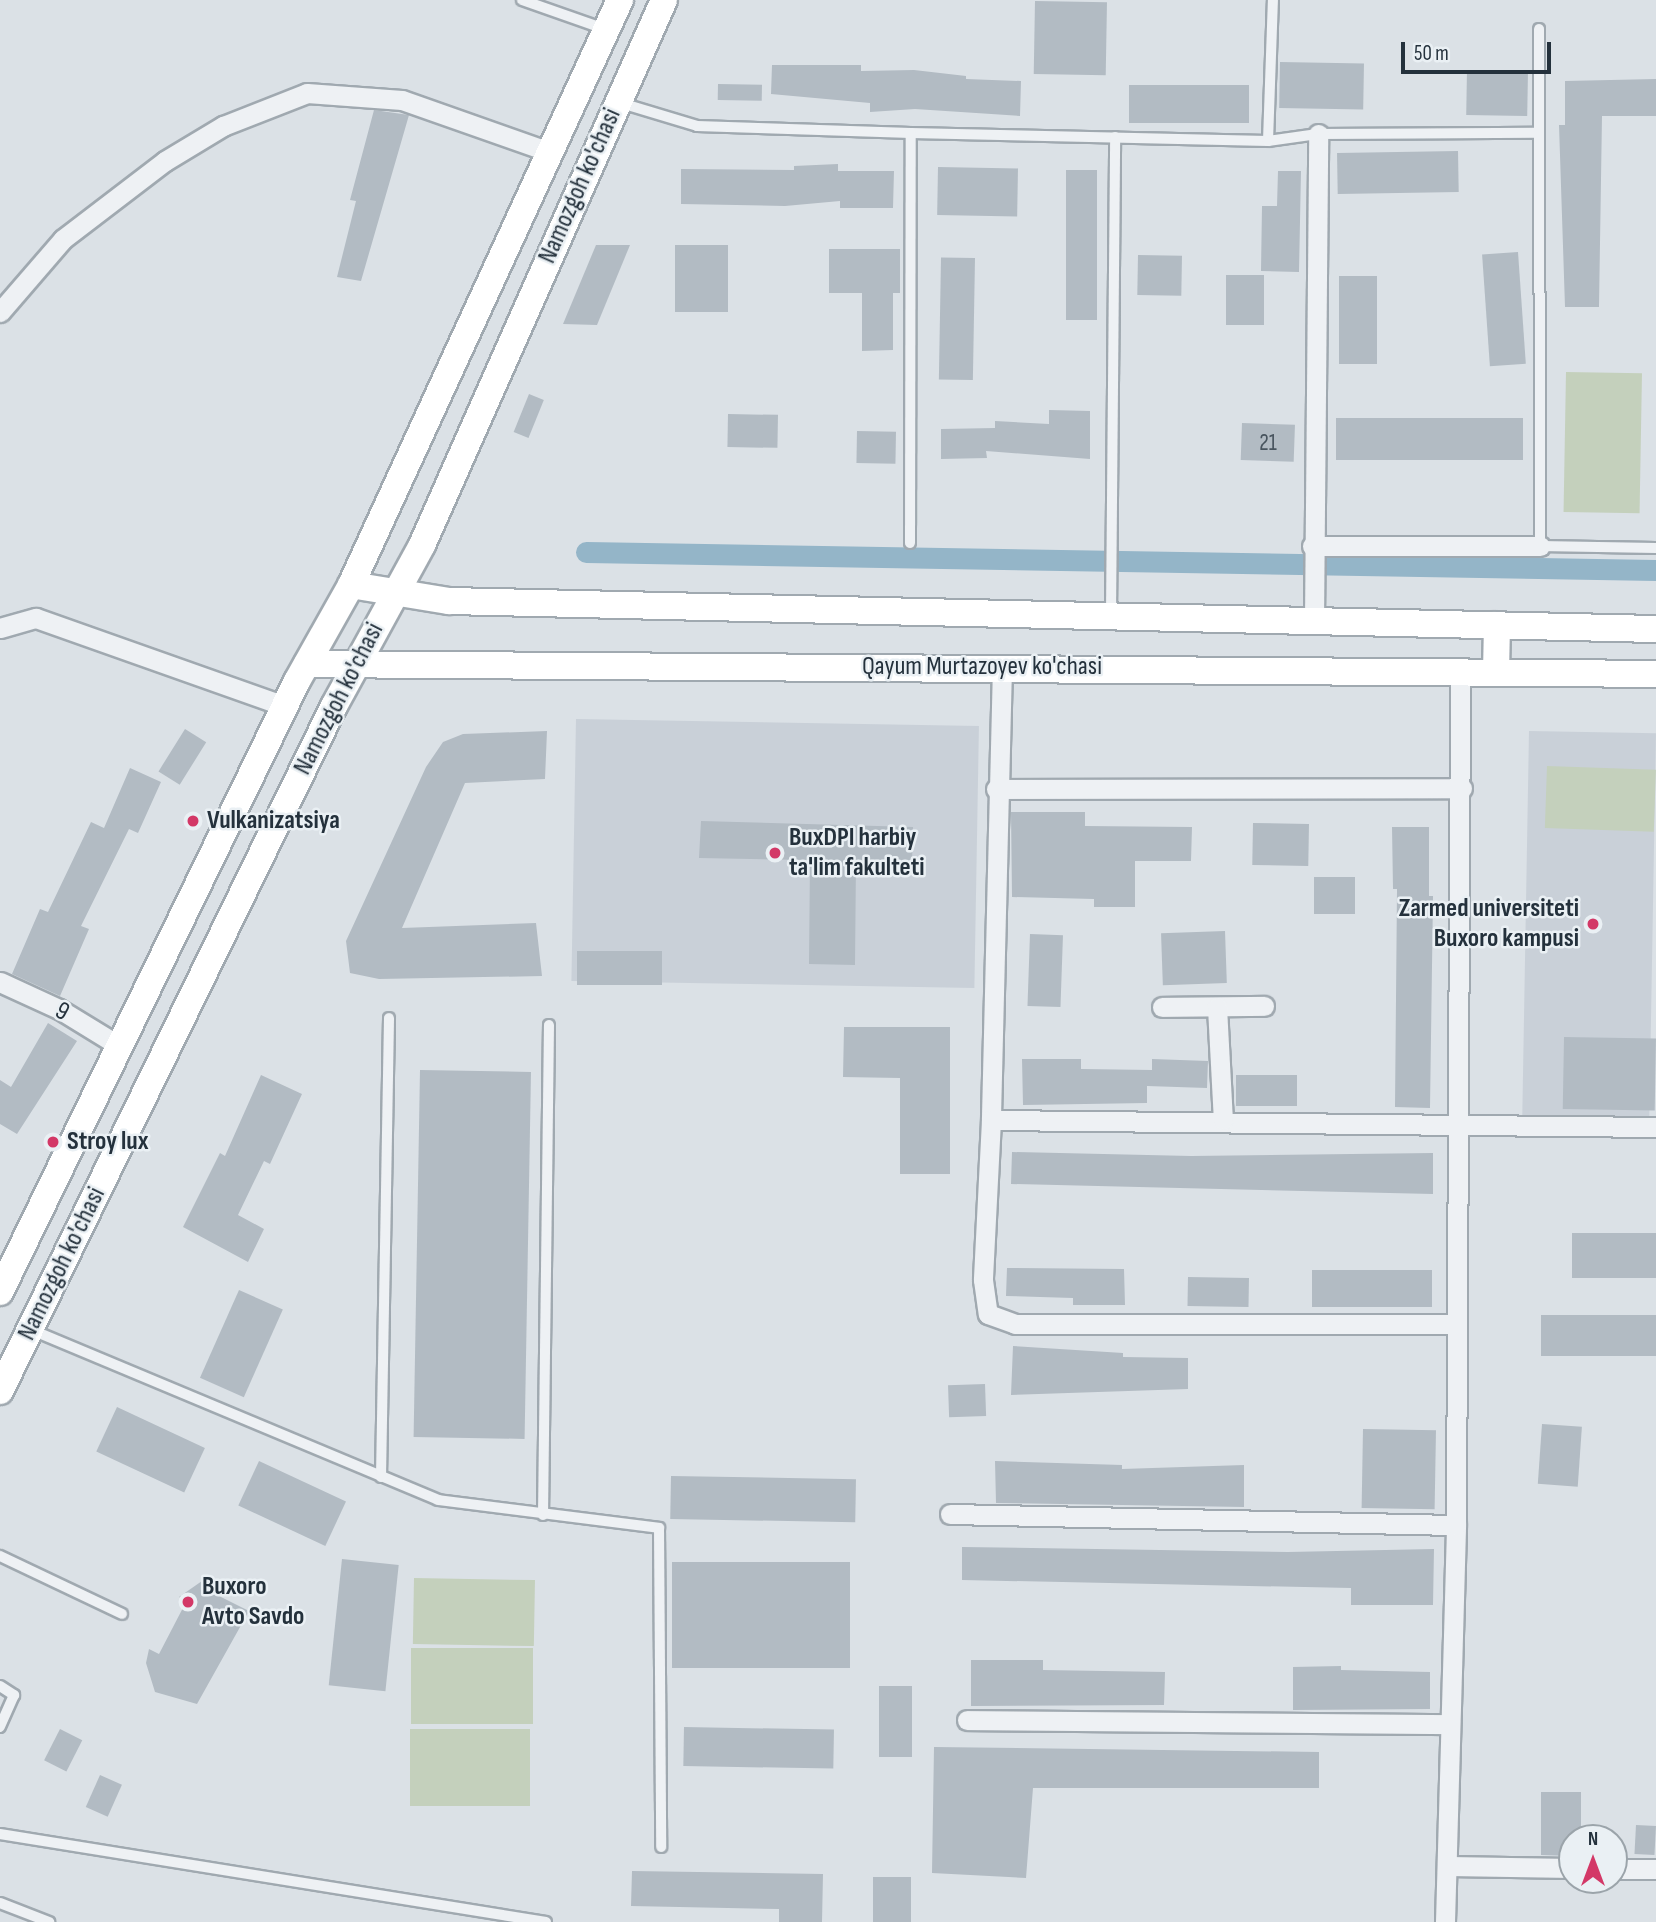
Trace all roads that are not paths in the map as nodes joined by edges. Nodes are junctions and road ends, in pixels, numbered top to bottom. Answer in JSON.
{"nodes":[{"id":1,"x":522,"y":0,"type":"edge"},
{"id":2,"x":620,"y":0,"type":"edge"},
{"id":3,"x":664,"y":0,"type":"edge"},
{"id":4,"x":1273,"y":0,"type":"edge"},
{"id":5,"x":606,"y":29,"type":"junction"},
{"id":6,"x":1539,"y":29,"type":"dead end"},
{"id":7,"x":618,"y":102,"type":"junction"},
{"id":8,"x":911,"y":133,"type":"junction"},
{"id":9,"x":1537,"y":133,"type":"junction"},
{"id":10,"x":1318,"y":134,"type":"junction"},
{"id":11,"x":1115,"y":137,"type":"junction"},
{"id":12,"x":1268,"y":141,"type":"junction"},
{"id":13,"x":550,"y":152,"type":"junction"},
{"id":14,"x":0,"y":312,"type":"edge"},
{"id":15,"x":910,"y":543,"type":"dead end"},
{"id":16,"x":1540,"y":546,"type":"junction"},
{"id":17,"x":1656,"y":548,"type":"edge"},
{"id":18,"x":1313,"y":550,"type":"junction"},
{"id":19,"x":351,"y":585,"type":"junction"},
{"id":20,"x":396,"y":592,"type":"junction"},
{"id":21,"x":1111,"y":618,"type":"junction"},
{"id":22,"x":1314,"y":622,"type":"junction"},
{"id":23,"x":1497,"y":625,"type":"junction"},
{"id":24,"x":0,"y":628,"type":"edge"},
{"id":25,"x":1656,"y":629,"type":"edge"},
{"id":26,"x":307,"y":664,"type":"junction"},
{"id":27,"x":355,"y":666,"type":"junction"},
{"id":28,"x":1002,"y":666,"type":"junction"},
{"id":29,"x":1460,"y":671,"type":"junction"},
{"id":30,"x":1496,"y":672,"type":"junction"},
{"id":31,"x":1656,"y":674,"type":"edge"},
{"id":32,"x":284,"y":706,"type":"junction"},
{"id":33,"x":1462,"y":788,"type":"junction"},
{"id":34,"x":996,"y":789,"type":"junction"},
{"id":35,"x":0,"y":982,"type":"edge"},
{"id":36,"x":1264,"y":1006,"type":"dead end"},
{"id":37,"x":1162,"y":1007,"type":"dead end"},
{"id":38,"x":1217,"y":1007,"type":"junction"},
{"id":39,"x":389,"y":1018,"type":"dead end"},
{"id":40,"x":549,"y":1026,"type":"dead end"},
{"id":41,"x":121,"y":1047,"type":"junction"},
{"id":42,"x":991,"y":1120,"type":"junction"},
{"id":43,"x":1223,"y":1120,"type":"junction"},
{"id":44,"x":1458,"y":1126,"type":"junction"},
{"id":45,"x":1656,"y":1127,"type":"edge"},
{"id":46,"x":0,"y":1291,"type":"edge"},
{"id":47,"x":1455,"y":1324,"type":"junction"},
{"id":48,"x":32,"y":1330,"type":"junction"},
{"id":49,"x":0,"y":1391,"type":"edge"},
{"id":50,"x":381,"y":1477,"type":"junction"},
{"id":51,"x":950,"y":1514,"type":"dead end"},
{"id":52,"x":543,"y":1515,"type":"junction"},
{"id":53,"x":1456,"y":1525,"type":"junction"},
{"id":54,"x":0,"y":1556,"type":"edge"},
{"id":55,"x":122,"y":1614,"type":"dead end"},
{"id":56,"x":0,"y":1686,"type":"edge"},
{"id":57,"x":967,"y":1720,"type":"dead end"},
{"id":58,"x":1450,"y":1724,"type":"junction"},
{"id":59,"x":0,"y":1727,"type":"edge"},
{"id":60,"x":0,"y":1834,"type":"edge"},
{"id":61,"x":662,"y":1847,"type":"dead end"},
{"id":62,"x":1448,"y":1867,"type":"junction"},
{"id":63,"x":1558,"y":1868,"type":"edge"},
{"id":64,"x":1628,"y":1869,"type":"edge"},
{"id":65,"x":1656,"y":1869,"type":"edge"},
{"id":66,"x":0,"y":1903,"type":"edge"},
{"id":67,"x":49,"y":1922,"type":"edge"},
{"id":68,"x":546,"y":1922,"type":"edge"},
{"id":69,"x":1445,"y":1922,"type":"edge"}],
"edges":[{"from":1,"to":5,"type":"lane"},
{"from":2,"to":5,"type":"main road","name":"Namozgoh ko'chasi"},
{"from":3,"to":7,"type":"main road","name":"Namozgoh ko'chasi"},
{"from":4,"to":12,"type":"lane"},
{"from":5,"to":13,"type":"main road","name":"Namozgoh ko'chasi"},
{"from":6,"to":9,"type":"lane"},
{"from":7,"to":8,"type":"lane"},
{"from":7,"to":20,"type":"main road","name":"Namozgoh ko'chasi"},
{"from":8,"to":11,"type":"lane"},
{"from":8,"to":15,"type":"lane"},
{"from":9,"to":10,"type":"lane"},
{"from":9,"to":16,"type":"lane"},
{"from":10,"to":12,"type":"lane"},
{"from":10,"to":18,"type":"street"},
{"from":11,"to":12,"type":"lane"},
{"from":11,"to":21,"type":"lane"},
{"from":13,"to":14,"type":"street"},
{"from":13,"to":19,"type":"main road","name":"Namozgoh ko'chasi"},
{"from":16,"to":17,"type":"lane"},
{"from":16,"to":18,"type":"street"},
{"from":18,"to":22,"type":"street"},
{"from":19,"to":20,"type":"main road","name":"Qayum Murtazoyev ko'chasi"},
{"from":19,"to":26,"type":"main road","name":"Namozgoh ko'chasi"},
{"from":20,"to":21,"type":"main road","name":"Qayum Murtazoyev ko'chasi"},
{"from":20,"to":27,"type":"main road","name":"Namozgoh ko'chasi"},
{"from":21,"to":22,"type":"main road","name":"Qayum Murtazoyev ko'chasi"},
{"from":22,"to":23,"type":"main road","name":"Qayum Murtazoyev ko'chasi"},
{"from":23,"to":25,"type":"main road","name":"Qayum Murtazoyev ko'chasi"},
{"from":23,"to":30,"type":"main road"},
{"from":24,"to":32,"type":"street"},
{"from":26,"to":27,"type":"main road","name":"Qayum Murtazoyev ko'chasi"},
{"from":26,"to":32,"type":"main road","name":"Namozgoh ko'chasi"},
{"from":27,"to":28,"type":"main road","name":"Qayum Murtazoyev ko'chasi"},
{"from":27,"to":48,"type":"main road","name":"Namozgoh ko'chasi"},
{"from":28,"to":29,"type":"main road","name":"Qayum Murtazoyev ko'chasi"},
{"from":28,"to":34,"type":"street"},
{"from":29,"to":30,"type":"main road","name":"Qayum Murtazoyev ko'chasi"},
{"from":29,"to":33,"type":"street"},
{"from":30,"to":31,"type":"main road","name":"Qayum Murtazoyev ko'chasi"},
{"from":32,"to":41,"type":"main road","name":"Namozgoh ko'chasi"},
{"from":33,"to":34,"type":"street"},
{"from":33,"to":44,"type":"street"},
{"from":34,"to":42,"type":"street"},
{"from":35,"to":41,"type":"street","name":"9"},
{"from":36,"to":38,"type":"street"},
{"from":37,"to":38,"type":"street"},
{"from":38,"to":43,"type":"street"},
{"from":39,"to":50,"type":"lane"},
{"from":40,"to":52,"type":"lane"},
{"from":41,"to":46,"type":"main road","name":"Namozgoh ko'chasi"},
{"from":42,"to":43,"type":"street"},
{"from":42,"to":47,"type":"street"},
{"from":43,"to":44,"type":"street"},
{"from":44,"to":45,"type":"street"},
{"from":44,"to":47,"type":"street"},
{"from":47,"to":53,"type":"street"},
{"from":48,"to":49,"type":"main road","name":"Namozgoh ko'chasi"},
{"from":48,"to":50,"type":"lane"},
{"from":50,"to":52,"type":"lane"},
{"from":51,"to":53,"type":"street"},
{"from":52,"to":61,"type":"lane"},
{"from":53,"to":58,"type":"street"},
{"from":54,"to":55,"type":"lane"},
{"from":56,"to":59,"type":"lane"},
{"from":57,"to":58,"type":"street"},
{"from":58,"to":62,"type":"street"},
{"from":60,"to":68,"type":"lane"},
{"from":62,"to":63,"type":"street"},
{"from":62,"to":69,"type":"street"},
{"from":64,"to":65,"type":"street"},
{"from":66,"to":67,"type":"lane"}]}
